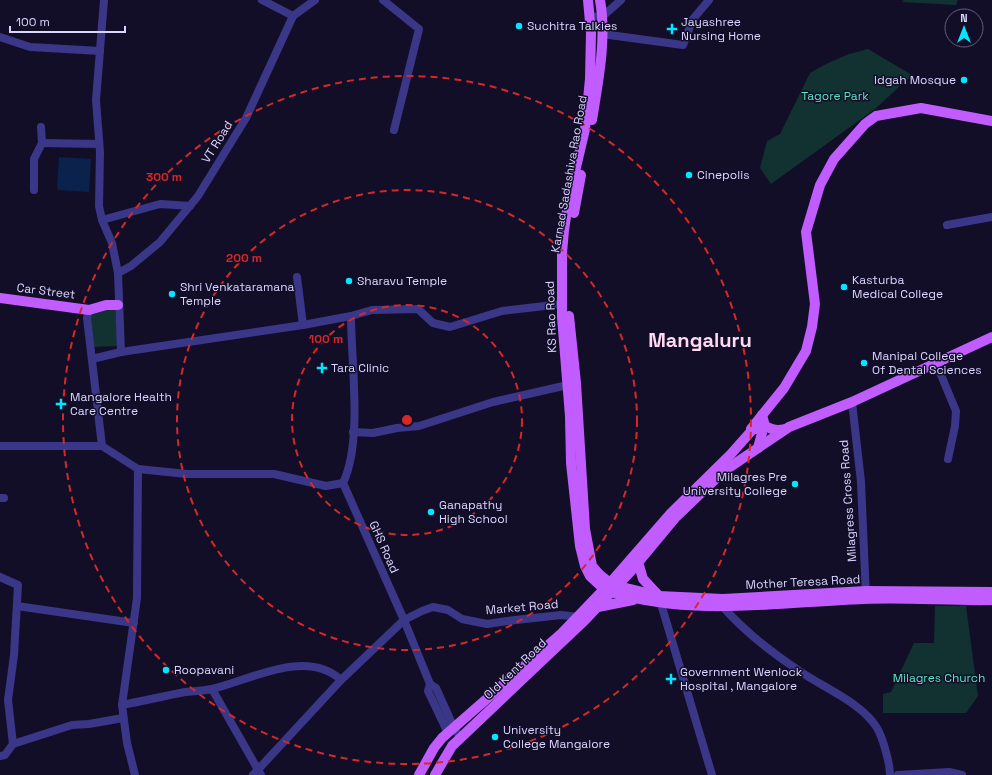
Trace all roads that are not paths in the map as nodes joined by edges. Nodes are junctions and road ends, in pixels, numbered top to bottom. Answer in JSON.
{"nodes":[{"id":1,"x":104,"y":0,"type":"edge"},
{"id":2,"x":262,"y":0,"type":"edge"},
{"id":3,"x":315,"y":0,"type":"edge"},
{"id":4,"x":384,"y":0,"type":"edge"},
{"id":5,"x":588,"y":0,"type":"edge"},
{"id":6,"x":600,"y":0,"type":"edge"},
{"id":7,"x":621,"y":0,"type":"edge"},
{"id":8,"x":709,"y":0,"type":"edge"},
{"id":9,"x":292,"y":16,"type":"junction"},
{"id":10,"x":603,"y":16,"type":"junction"},
{"id":11,"x":590,"y":17,"type":"junction"},
{"id":12,"x":602,"y":34,"type":"junction"},
{"id":13,"x":0,"y":37,"type":"edge"},
{"id":14,"x":100,"y":51,"type":"junction"},
{"id":15,"x":992,"y":121,"type":"edge"},
{"id":16,"x":41,"y":128,"type":"dead end"},
{"id":17,"x":394,"y":130,"type":"dead end"},
{"id":18,"x":42,"y":143,"type":"junction"},
{"id":19,"x":99,"y":144,"type":"junction"},
{"id":20,"x":34,"y":190,"type":"dead end"},
{"id":21,"x":190,"y":206,"type":"junction"},
{"id":22,"x":992,"y":217,"type":"edge"},
{"id":23,"x":102,"y":220,"type":"junction"},
{"id":24,"x":947,"y":225,"type":"dead end"},
{"id":25,"x":118,"y":272,"type":"junction"},
{"id":26,"x":297,"y":277,"type":"dead end"},
{"id":27,"x":0,"y":298,"type":"edge"},
{"id":28,"x":562,"y":304,"type":"junction"},
{"id":29,"x":118,"y":305,"type":"junction"},
{"id":30,"x":89,"y":310,"type":"junction"},
{"id":31,"x":351,"y":316,"type":"junction"},
{"id":32,"x":303,"y":325,"type":"junction"},
{"id":33,"x":992,"y":336,"type":"edge"},
{"id":34,"x":122,"y":352,"type":"junction"},
{"id":35,"x":92,"y":359,"type":"junction"},
{"id":36,"x":936,"y":363,"type":"junction"},
{"id":37,"x":572,"y":384,"type":"junction"},
{"id":38,"x":852,"y":402,"type":"junction"},
{"id":39,"x":762,"y":415,"type":"junction"},
{"id":40,"x":789,"y":427,"type":"junction"},
{"id":41,"x":751,"y":430,"type":"junction"},
{"id":42,"x":353,"y":432,"type":"junction"},
{"id":43,"x":0,"y":446,"type":"edge"},
{"id":44,"x":102,"y":446,"type":"junction"},
{"id":45,"x":758,"y":448,"type":"junction"},
{"id":46,"x":948,"y":459,"type":"dead end"},
{"id":47,"x":138,"y":469,"type":"junction"},
{"id":48,"x":343,"y":483,"type":"junction"},
{"id":49,"x":638,"y":562,"type":"junction"},
{"id":50,"x":0,"y":577,"type":"edge"},
{"id":51,"x":611,"y":587,"type":"junction"},
{"id":52,"x":992,"y":592,"type":"edge"},
{"id":53,"x":866,"y":595,"type":"junction"},
{"id":54,"x":637,"y":599,"type":"junction"},
{"id":55,"x":660,"y":600,"type":"junction"},
{"id":56,"x":992,"y":600,"type":"edge"},
{"id":57,"x":723,"y":603,"type":"junction"},
{"id":58,"x":17,"y":606,"type":"junction"},
{"id":59,"x":598,"y":607,"type":"junction"},
{"id":60,"x":578,"y":617,"type":"junction"},
{"id":61,"x":404,"y":620,"type":"junction"},
{"id":62,"x":134,"y":623,"type":"junction"},
{"id":63,"x":341,"y":680,"type":"junction"},
{"id":64,"x":212,"y":689,"type":"junction"},
{"id":65,"x":122,"y":705,"type":"junction"},
{"id":66,"x":124,"y":718,"type":"junction"},
{"id":67,"x":451,"y":731,"type":"junction"},
{"id":68,"x":461,"y":738,"type":"junction"},
{"id":69,"x":13,"y":744,"type":"junction"},
{"id":70,"x":0,"y":756,"type":"edge"},
{"id":71,"x":257,"y":773,"type":"edge"},
{"id":72,"x":135,"y":775,"type":"edge"},
{"id":73,"x":419,"y":775,"type":"edge"},
{"id":74,"x":435,"y":775,"type":"edge"},
{"id":75,"x":712,"y":775,"type":"edge"},
{"id":76,"x":890,"y":775,"type":"edge"},
{"id":77,"x":898,"y":775,"type":"edge"},
{"id":78,"x":962,"y":775,"type":"edge"}],
"edges":[{"from":1,"to":14,"type":"street"},
{"from":2,"to":9,"type":"street"},
{"from":3,"to":9,"type":"street"},
{"from":4,"to":17,"type":"street"},
{"from":5,"to":11,"type":"main road","name":"KS Rao Road"},
{"from":6,"to":10,"type":"main road","name":"Karnad Sadashiva Rao Road"},
{"from":7,"to":10,"type":"street"},
{"from":8,"to":12,"type":"street"},
{"from":9,"to":21,"type":"street","name":"VT Road"},
{"from":10,"to":11,"type":"street"},
{"from":10,"to":12,"type":"main road","name":"Karnad Sadashiva Rao Road"},
{"from":11,"to":28,"type":"main road","name":"KS Rao Road"},
{"from":12,"to":37,"type":"main road","name":"Karnad Sadashiva Rao Road"},
{"from":13,"to":14,"type":"street"},
{"from":14,"to":19,"type":"street"},
{"from":15,"to":39,"type":"main road"},
{"from":16,"to":18,"type":"street"},
{"from":18,"to":19,"type":"street"},
{"from":18,"to":20,"type":"street"},
{"from":19,"to":23,"type":"street"},
{"from":21,"to":23,"type":"street"},
{"from":21,"to":25,"type":"street","name":"VT Road"},
{"from":22,"to":24,"type":"street"},
{"from":23,"to":25,"type":"street"},
{"from":25,"to":29,"type":"street"},
{"from":26,"to":32,"type":"street"},
{"from":27,"to":30,"type":"main road","name":"Car Street"},
{"from":28,"to":31,"type":"street"},
{"from":28,"to":37,"type":"main road","name":"KS Rao Road"},
{"from":29,"to":30,"type":"main road","name":"Car Street"},
{"from":29,"to":34,"type":"street"},
{"from":30,"to":35,"type":"street"},
{"from":31,"to":32,"type":"street"},
{"from":31,"to":42,"type":"street"},
{"from":32,"to":34,"type":"street"},
{"from":33,"to":36,"type":"main road"},
{"from":34,"to":35,"type":"street"},
{"from":35,"to":44,"type":"street"},
{"from":36,"to":38,"type":"main road"},
{"from":36,"to":46,"type":"street"},
{"from":37,"to":42,"type":"street"},
{"from":37,"to":51,"type":"main road","name":"Karnad Sadashiva Rao Road"},
{"from":38,"to":40,"type":"main road"},
{"from":38,"to":53,"type":"street","name":"Milagress Cross Road"},
{"from":39,"to":40,"type":"main road"},
{"from":39,"to":41,"type":"main road"},
{"from":40,"to":45,"type":"main road"},
{"from":41,"to":45,"type":"main road"},
{"from":41,"to":51,"type":"main road"},
{"from":42,"to":48,"type":"street"},
{"from":43,"to":44,"type":"street"},
{"from":44,"to":47,"type":"street"},
{"from":45,"to":49,"type":"main road"},
{"from":47,"to":48,"type":"street"},
{"from":47,"to":62,"type":"street"},
{"from":48,"to":61,"type":"street","name":"GHS Road"},
{"from":49,"to":51,"type":"main road"},
{"from":49,"to":55,"type":"main road"},
{"from":50,"to":58,"type":"street"},
{"from":51,"to":54,"type":"main road"},
{"from":51,"to":55,"type":"main road"},
{"from":51,"to":59,"type":"main road","name":"Old Kent Road"},
{"from":51,"to":60,"type":"main road"},
{"from":52,"to":53,"type":"main road","name":"Mother Teresa Road"},
{"from":53,"to":56,"type":"main road"},
{"from":53,"to":57,"type":"main road"},
{"from":54,"to":55,"type":"main road"},
{"from":54,"to":59,"type":"main road"},
{"from":55,"to":57,"type":"main road"},
{"from":55,"to":75,"type":"street"},
{"from":57,"to":76,"type":"street"},
{"from":58,"to":62,"type":"street"},
{"from":58,"to":69,"type":"street"},
{"from":59,"to":68,"type":"main road","name":"Old Kent Road"},
{"from":60,"to":61,"type":"street","name":"Market Road"},
{"from":60,"to":67,"type":"main road"},
{"from":61,"to":63,"type":"street","name":"Market Road"},
{"from":61,"to":67,"type":"street","name":"GHS Road"},
{"from":62,"to":65,"type":"street"},
{"from":63,"to":64,"type":"street"},
{"from":63,"to":71,"type":"street","name":"Market Road"},
{"from":64,"to":65,"type":"street"},
{"from":64,"to":71,"type":"street"},
{"from":65,"to":66,"type":"street"},
{"from":66,"to":69,"type":"street"},
{"from":66,"to":72,"type":"street"},
{"from":67,"to":68,"type":"street","name":"GHS Road"},
{"from":67,"to":73,"type":"main road"},
{"from":68,"to":74,"type":"main road","name":"Old Kent Road"},
{"from":69,"to":70,"type":"street"},
{"from":77,"to":78,"type":"street"}]}
